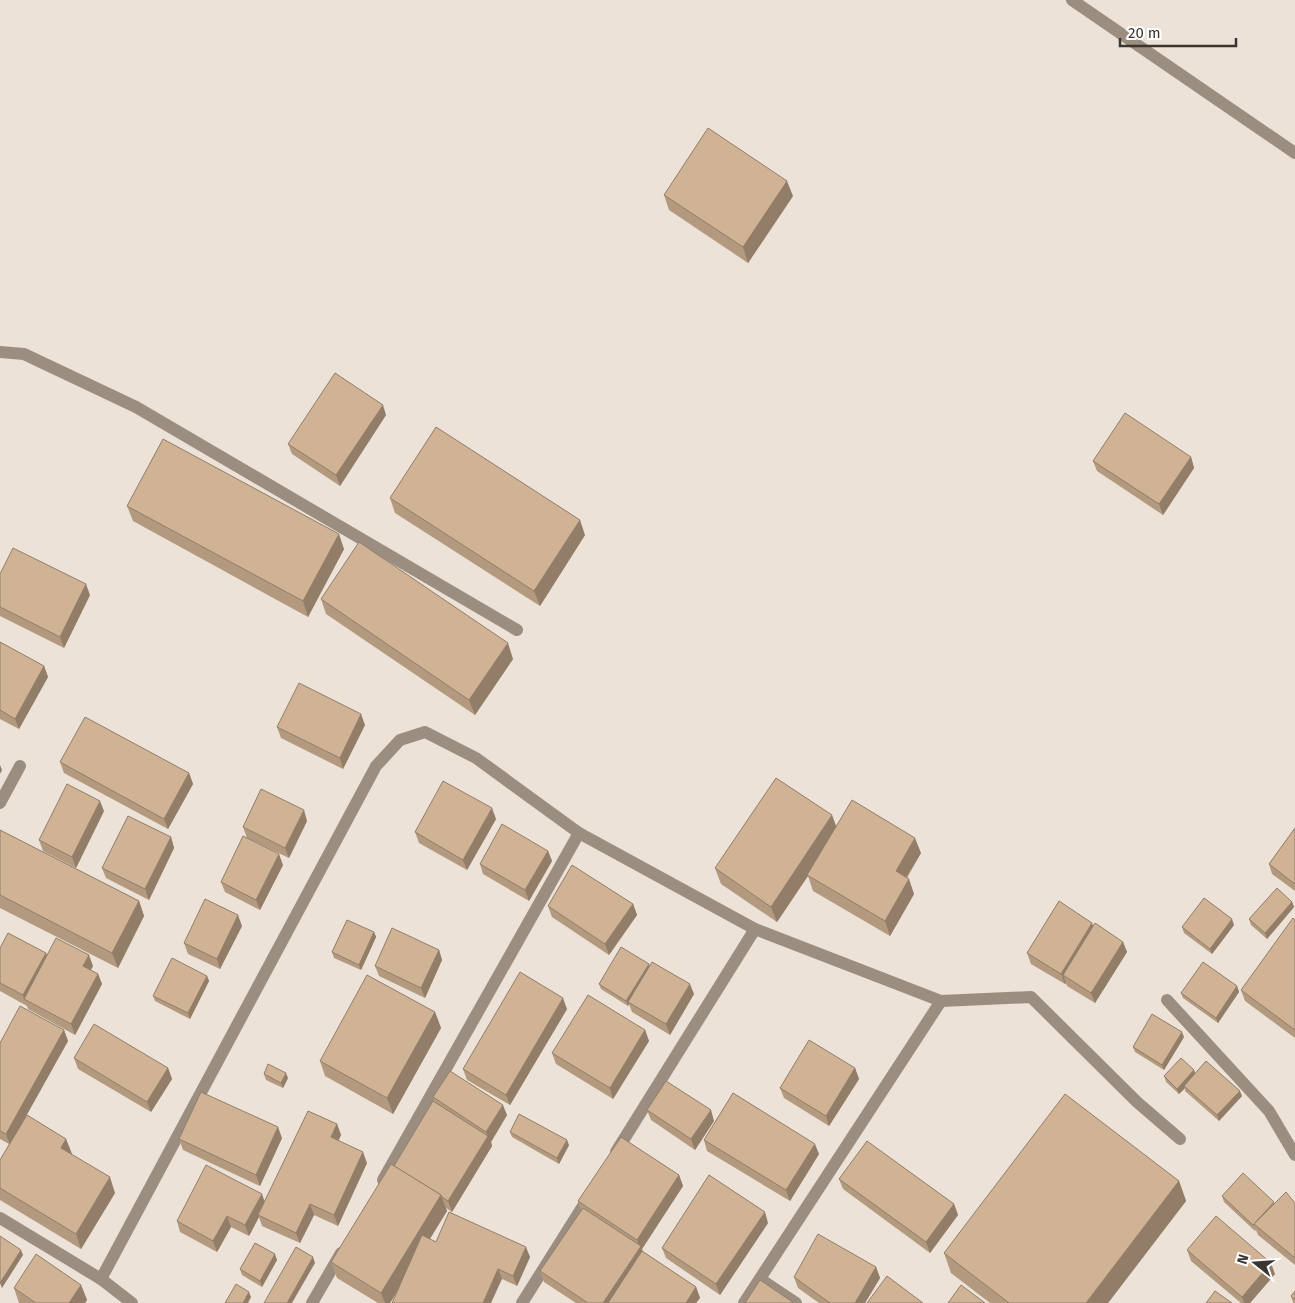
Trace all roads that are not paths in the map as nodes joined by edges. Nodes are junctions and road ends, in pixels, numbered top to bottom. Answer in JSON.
{"nodes":[{"id":1,"x":1072,"y":0,"type":"edge"},
{"id":2,"x":1295,"y":153,"type":"edge"},
{"id":3,"x":0,"y":352,"type":"edge"},
{"id":4,"x":517,"y":630,"type":"dead end"},
{"id":5,"x":20,"y":766,"type":"dead end"},
{"id":6,"x":0,"y":804,"type":"edge"},
{"id":7,"x":578,"y":833,"type":"junction"},
{"id":8,"x":755,"y":929,"type":"junction"},
{"id":9,"x":1167,"y":1000,"type":"dead end"},
{"id":10,"x":941,"y":1001,"type":"junction"},
{"id":11,"x":1180,"y":1139,"type":"dead end"},
{"id":12,"x":1295,"y":1155,"type":"edge"},
{"id":13,"x":610,"y":1162,"type":"edge"},
{"id":14,"x":595,"y":1187,"type":"edge"},
{"id":15,"x":375,"y":1194,"type":"edge"},
{"id":16,"x":0,"y":1218,"type":"edge"},
{"id":17,"x":346,"y":1244,"type":"edge"},
{"id":18,"x":760,"y":1279,"type":"junction"},
{"id":19,"x":101,"y":1280,"type":"junction"},
{"id":20,"x":132,"y":1303,"type":"edge"},
{"id":21,"x":312,"y":1303,"type":"edge"},
{"id":22,"x":522,"y":1303,"type":"edge"},
{"id":23,"x":744,"y":1303,"type":"edge"},
{"id":24,"x":796,"y":1303,"type":"edge"}],
"edges":[{"from":1,"to":2,"type":"street"},
{"from":3,"to":4,"type":"street"},
{"from":5,"to":6,"type":"street"},
{"from":7,"to":8,"type":"street"},
{"from":7,"to":15,"type":"street"},
{"from":7,"to":19,"type":"street"},
{"from":8,"to":10,"type":"street"},
{"from":8,"to":13,"type":"street"},
{"from":9,"to":12,"type":"street"},
{"from":10,"to":11,"type":"street"},
{"from":10,"to":18,"type":"street"},
{"from":14,"to":22,"type":"street"},
{"from":16,"to":19,"type":"street"},
{"from":17,"to":21,"type":"street"},
{"from":18,"to":23,"type":"street"},
{"from":18,"to":24,"type":"street"},
{"from":19,"to":20,"type":"street"}]}
